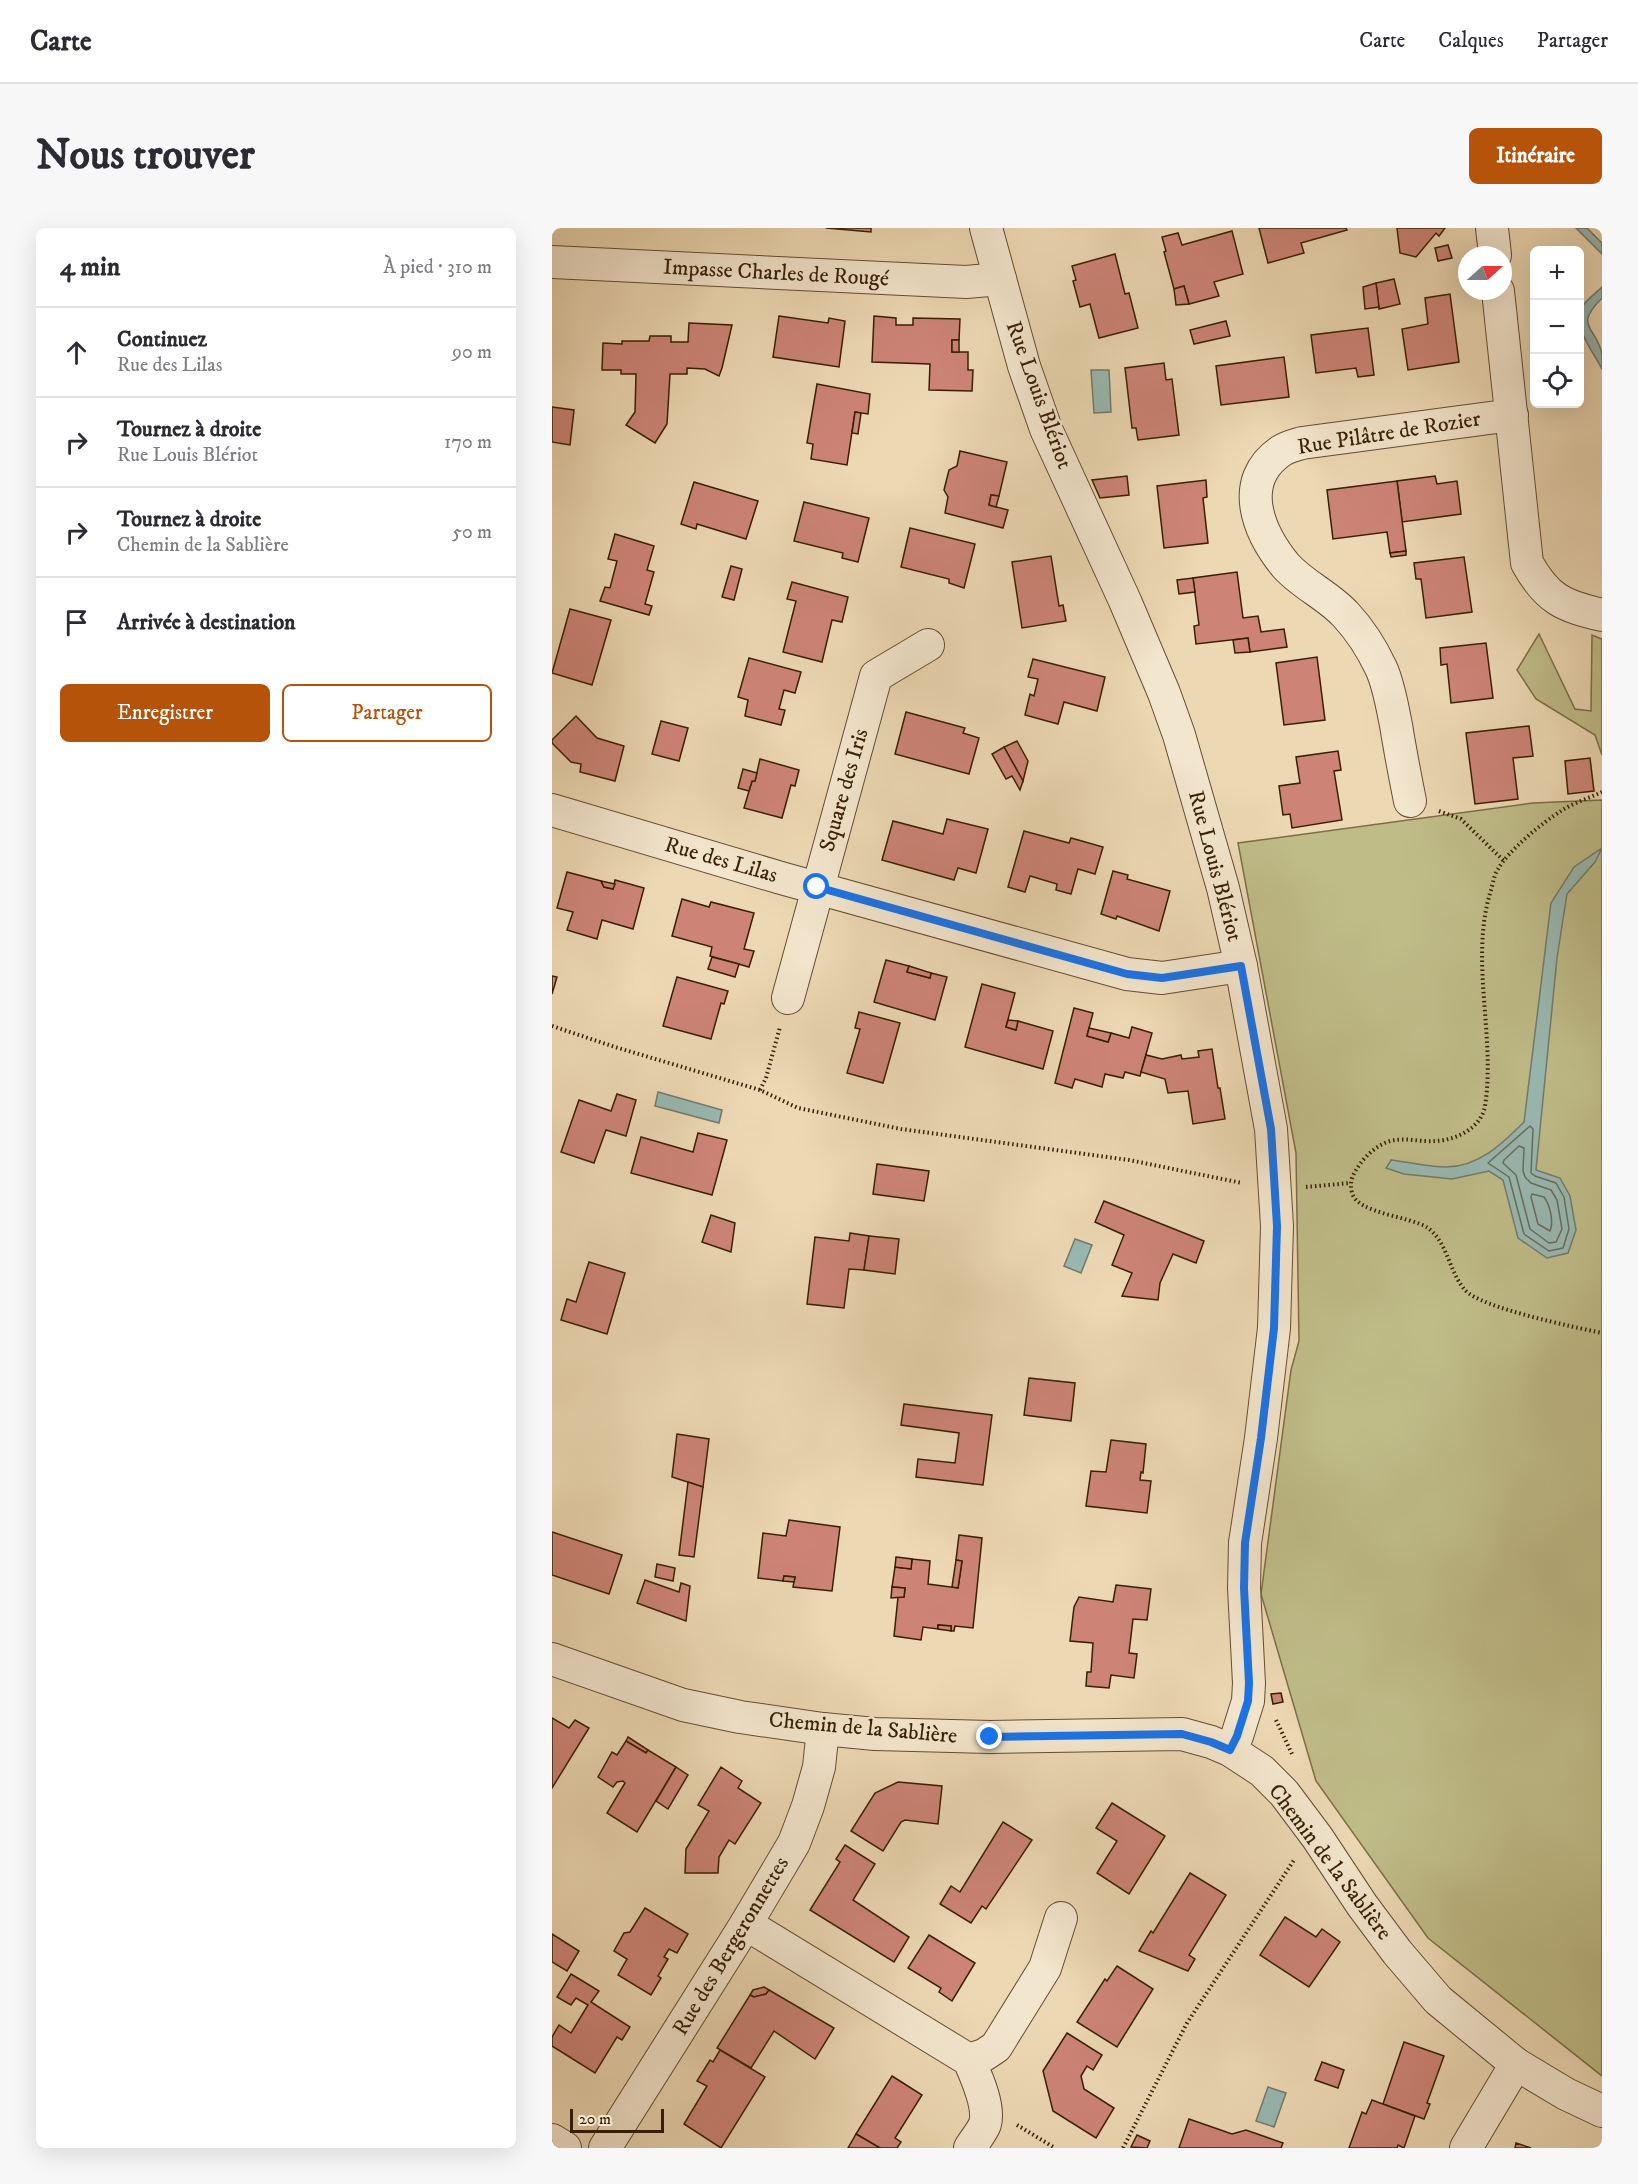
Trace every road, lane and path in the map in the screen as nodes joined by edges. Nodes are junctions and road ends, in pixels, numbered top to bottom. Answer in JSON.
{"nodes":[{"id":1,"x":986,"y":228,"type":"edge"},
{"id":2,"x":1492,"y":228,"type":"edge"},
{"id":3,"x":1493,"y":246,"type":"edge"},
{"id":4,"x":552,"y":262,"type":"edge"},
{"id":5,"x":1000,"y":279,"type":"junction"},
{"id":6,"x":1499,"y":300,"type":"edge"},
{"id":7,"x":1512,"y":415,"type":"junction"},
{"id":8,"x":1602,"y":615,"type":"edge"},
{"id":9,"x":928,"y":645,"type":"dead end"},
{"id":10,"x":1602,"y":792,"type":"edge"},
{"id":11,"x":1410,"y":801,"type":"joint"},
{"id":12,"x":552,"y":810,"type":"edge"},
{"id":13,"x":1504,"y":861,"type":"junction"},
{"id":14,"x":817,"y":887,"type":"junction"},
{"id":15,"x":1241,"y":966,"type":"junction"},
{"id":16,"x":788,"y":998,"type":"joint"},
{"id":17,"x":552,"y":1026,"type":"edge"},
{"id":18,"x":760,"y":1090,"type":"junction"},
{"id":19,"x":1350,"y":1183,"type":"junction"},
{"id":20,"x":1275,"y":1189,"type":"junction"},
{"id":21,"x":1602,"y":1333,"type":"edge"},
{"id":22,"x":552,"y":1659,"type":"edge"},
{"id":23,"x":1248,"y":1701,"type":"junction"},
{"id":24,"x":823,"y":1729,"type":"junction"},
{"id":25,"x":1230,"y":1750,"type":"junction"},
{"id":26,"x":1296,"y":1764,"type":"dead end"},
{"id":27,"x":1317,"y":1837,"type":"junction"},
{"id":28,"x":1061,"y":1918,"type":"dead end"},
{"id":29,"x":746,"y":1924,"type":"junction"},
{"id":30,"x":969,"y":2060,"type":"junction"},
{"id":31,"x":1516,"y":2064,"type":"junction"},
{"id":32,"x":1602,"y":2111,"type":"edge"},
{"id":33,"x":552,"y":2140,"type":"edge"},
{"id":34,"x":565,"y":2148,"type":"edge"},
{"id":35,"x":605,"y":2148,"type":"edge"},
{"id":36,"x":970,"y":2148,"type":"edge"},
{"id":37,"x":1123,"y":2148,"type":"edge"},
{"id":38,"x":1466,"y":2148,"type":"edge"}],
"edges":[{"from":1,"to":5,"type":"street","name":"Rue Louis Blériot"},
{"from":2,"to":3,"type":"street"},
{"from":4,"to":5,"type":"street","name":"Impasse Charles de Rougé"},
{"from":5,"to":15,"type":"street","name":"Rue Louis Blériot"},
{"from":6,"to":7,"type":"street"},
{"from":7,"to":8,"type":"street"},
{"from":7,"to":11,"type":"street","name":"Rue Pilâtre de Rozier"},
{"from":9,"to":14,"type":"street","name":"Square des Iris"},
{"from":10,"to":13,"type":"path"},
{"from":11,"to":13,"type":"path"},
{"from":12,"to":14,"type":"street","name":"Rue des Lilas"},
{"from":13,"to":19,"type":"path"},
{"from":14,"to":15,"type":"street","name":"Rue des Lilas"},
{"from":14,"to":16,"type":"street","name":"Square des Iris"},
{"from":15,"to":20,"type":"street","name":"Rue Louis Blériot"},
{"from":16,"to":18,"type":"path"},
{"from":17,"to":18,"type":"path"},
{"from":18,"to":20,"type":"path"},
{"from":19,"to":20,"type":"path"},
{"from":19,"to":21,"type":"path"},
{"from":20,"to":23,"type":"street","name":"Rue Louis Blériot"},
{"from":22,"to":24,"type":"street","name":"Chemin de la Sablière"},
{"from":23,"to":25,"type":"street","name":"Rue Louis Blériot"},
{"from":23,"to":26,"type":"path"},
{"from":24,"to":25,"type":"street","name":"Chemin de la Sablière"},
{"from":24,"to":29,"type":"street","name":"Rue des Bergeronnettes"},
{"from":25,"to":27,"type":"street","name":"Chemin de la Sablière"},
{"from":27,"to":31,"type":"street","name":"Chemin de la Sablière"},
{"from":27,"to":37,"type":"path"},
{"from":28,"to":30,"type":"street"},
{"from":29,"to":30,"type":"street"},
{"from":29,"to":35,"type":"street","name":"Rue des Bergeronnettes"},
{"from":30,"to":36,"type":"street"},
{"from":31,"to":32,"type":"street","name":"Chemin de la Sablière"},
{"from":31,"to":38,"type":"street"},
{"from":33,"to":34,"type":"street"}]}
